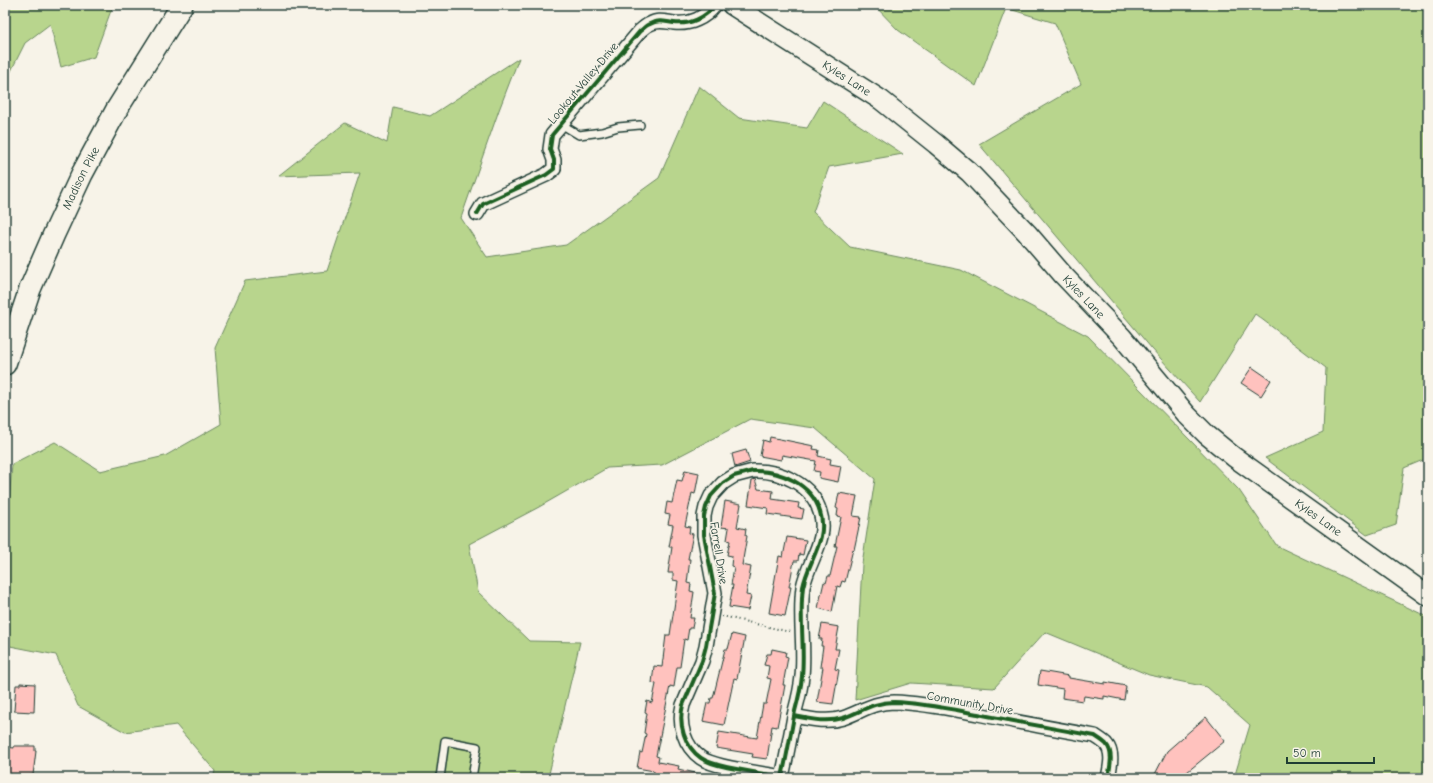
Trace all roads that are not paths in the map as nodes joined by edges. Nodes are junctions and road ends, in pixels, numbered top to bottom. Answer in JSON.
{"nodes":[{"id":1,"x":182,"y":5,"type":"edge"},
{"id":2,"x":715,"y":5,"type":"edge"},
{"id":3,"x":732,"y":5,"type":"edge"},
{"id":4,"x":561,"y":124,"type":"junction"},
{"id":5,"x":640,"y":126,"type":"dead end"},
{"id":6,"x":477,"y":214,"type":"dead end"},
{"id":7,"x":5,"y":364,"type":"edge"},
{"id":8,"x":1428,"y":596,"type":"edge"},
{"id":9,"x":794,"y":716,"type":"junction"},
{"id":10,"x":440,"y":778,"type":"edge"},
{"id":11,"x":472,"y":778,"type":"edge"},
{"id":12,"x":784,"y":778,"type":"edge"},
{"id":13,"x":1108,"y":778,"type":"edge"}],
"edges":[{"from":1,"to":7,"type":"main road","name":"Madison Pike"},
{"from":2,"to":4,"type":"street","name":"Lookout Valley Drive"},
{"from":3,"to":8,"type":"main road","name":"Kyles Lane"},
{"from":4,"to":5,"type":"lane"},
{"from":4,"to":6,"type":"street","name":"Lookout Valley Drive"},
{"from":9,"to":12,"type":"street","name":"Farrell Drive"},
{"from":9,"to":12,"type":"street","name":"Farrell Drive"},
{"from":9,"to":13,"type":"street","name":"Community Drive"},
{"from":10,"to":11,"type":"lane"}]}
